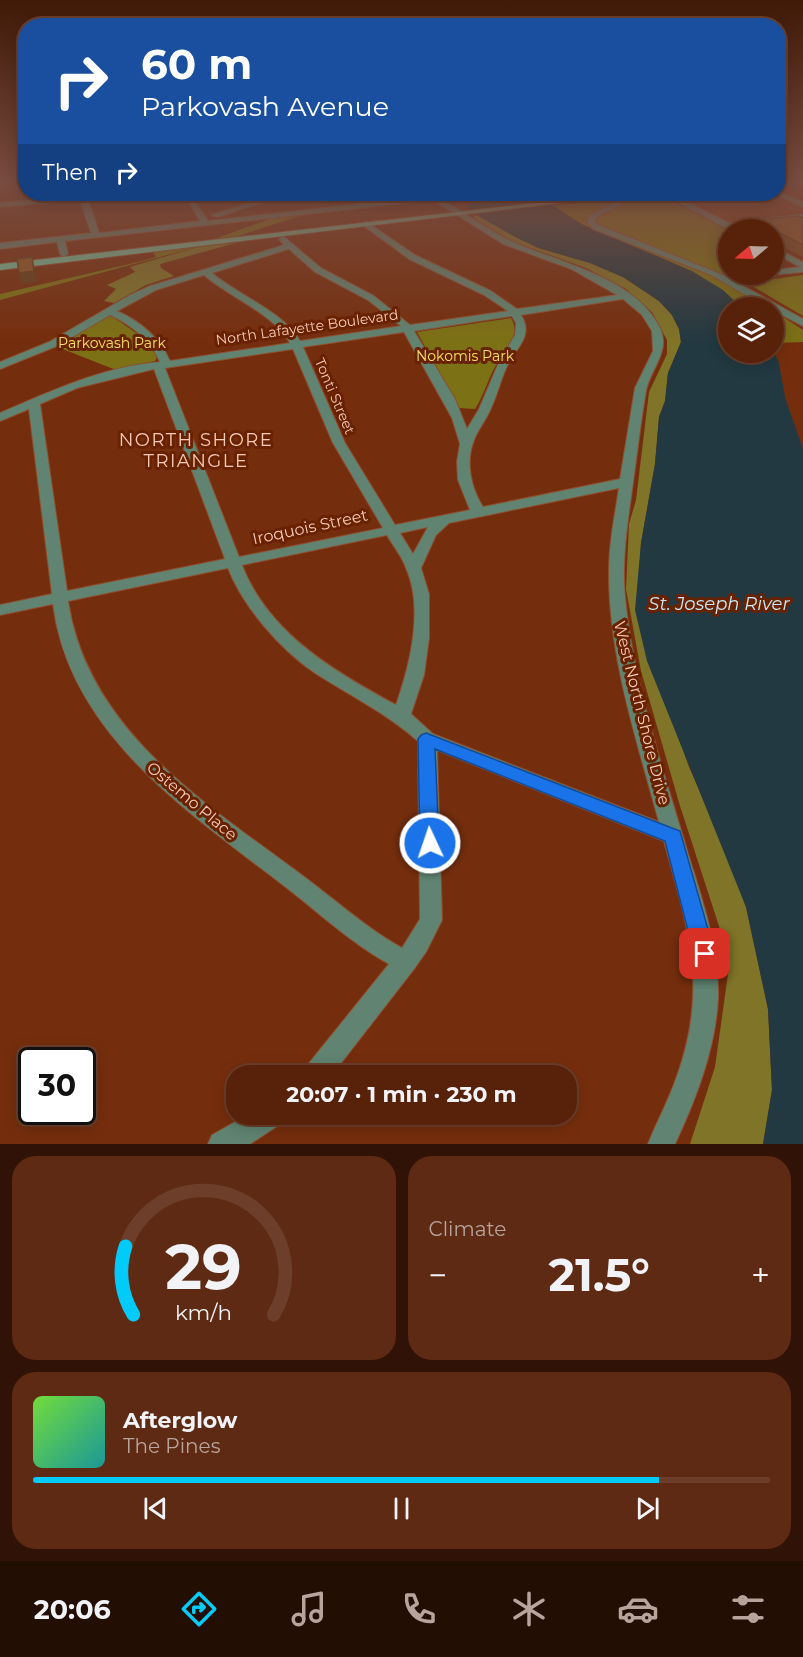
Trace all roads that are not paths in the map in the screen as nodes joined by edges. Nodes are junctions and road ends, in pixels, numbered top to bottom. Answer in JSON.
{"nodes":[{"id":1,"x":93,"y":235,"type":"edge"},
{"id":2,"x":276,"y":235,"type":"edge"},
{"id":3,"x":279,"y":235,"type":"edge"},
{"id":4,"x":382,"y":235,"type":"edge"},
{"id":5,"x":495,"y":235,"type":"edge"},
{"id":6,"x":619,"y":235,"type":"edge"},
{"id":7,"x":60,"y":239,"type":"junction"},
{"id":8,"x":0,"y":246,"type":"edge"},
{"id":9,"x":289,"y":246,"type":"junction"},
{"id":10,"x":64,"y":254,"type":"dead end"},
{"id":11,"x":784,"y":256,"type":"edge"},
{"id":12,"x":0,"y":267,"type":"edge"},
{"id":13,"x":803,"y":267,"type":"edge"},
{"id":14,"x":204,"y":271,"type":"junction"},
{"id":15,"x":784,"y":271,"type":"edge"},
{"id":16,"x":718,"y":276,"type":"edge"},
{"id":17,"x":738,"y":285,"type":"edge"},
{"id":18,"x":626,"y":296,"type":"junction"},
{"id":19,"x":109,"y":312,"type":"junction"},
{"id":20,"x":513,"y":312,"type":"junction"},
{"id":21,"x":803,"y":323,"type":"edge"},
{"id":22,"x":407,"y":327,"type":"junction"},
{"id":23,"x":296,"y":344,"type":"junction"},
{"id":24,"x":162,"y":364,"type":"junction"},
{"id":25,"x":0,"y":366,"type":"edge"},
{"id":26,"x":34,"y":402,"type":"junction"},
{"id":27,"x":0,"y":417,"type":"edge"},
{"id":28,"x":466,"y":444,"type":"junction"},
{"id":29,"x":627,"y":482,"type":"junction"},
{"id":30,"x":478,"y":511,"type":"junction"},
{"id":31,"x":447,"y":517,"type":"junction"},
{"id":32,"x":392,"y":529,"type":"junction"},
{"id":33,"x":233,"y":561,"type":"junction"},
{"id":34,"x":414,"y":568,"type":"junction"},
{"id":35,"x":60,"y":597,"type":"junction"},
{"id":36,"x":0,"y":610,"type":"edge"},
{"id":37,"x":402,"y":716,"type":"junction"},
{"id":38,"x":426,"y":739,"type":"junction"},
{"id":39,"x":673,"y":836,"type":"junction"},
{"id":40,"x":406,"y":962,"type":"junction"},
{"id":41,"x":324,"y":1065,"type":"edge"},
{"id":42,"x":256,"y":1125,"type":"edge"},
{"id":43,"x":220,"y":1144,"type":"edge"},
{"id":44,"x":661,"y":1144,"type":"edge"}],
"edges":[{"from":1,"to":7,"type":"street"},
{"from":2,"to":12,"type":"main road"},
{"from":3,"to":9,"type":"street"},
{"from":4,"to":20,"type":"street"},
{"from":5,"to":18,"type":"street","name":"West North Shore Drive"},
{"from":6,"to":16,"type":"street"},
{"from":7,"to":8,"type":"street"},
{"from":7,"to":10,"type":"street"},
{"from":9,"to":14,"type":"street"},
{"from":9,"to":22,"type":"street"},
{"from":11,"to":13,"type":"street"},
{"from":13,"to":15,"type":"street"},
{"from":14,"to":19,"type":"street"},
{"from":14,"to":23,"type":"street","name":"Tonti Street"},
{"from":17,"to":21,"type":"street"},
{"from":18,"to":20,"type":"street","name":"North Lafayette Boulevard"},
{"from":18,"to":29,"type":"street","name":"West North Shore Drive"},
{"from":19,"to":24,"type":"street"},
{"from":19,"to":25,"type":"street"},
{"from":20,"to":22,"type":"street","name":"North Lafayette Boulevard"},
{"from":20,"to":28,"type":"street"},
{"from":22,"to":23,"type":"street","name":"North Lafayette Boulevard"},
{"from":22,"to":28,"type":"street"},
{"from":23,"to":24,"type":"street","name":"North Lafayette Boulevard"},
{"from":23,"to":32,"type":"street","name":"Tonti Street"},
{"from":24,"to":26,"type":"street","name":"North Lafayette Boulevard"},
{"from":24,"to":33,"type":"street"},
{"from":26,"to":27,"type":"street","name":"North Lafayette Boulevard"},
{"from":26,"to":35,"type":"street","name":"Ostemo Place"},
{"from":28,"to":30,"type":"street"},
{"from":29,"to":30,"type":"street","name":"Iroquois Street"},
{"from":29,"to":39,"type":"street","name":"West North Shore Drive"},
{"from":30,"to":31,"type":"street","name":"Iroquois Street"},
{"from":31,"to":32,"type":"street","name":"Iroquois Street"},
{"from":31,"to":34,"type":"street"},
{"from":32,"to":33,"type":"street","name":"Iroquois Street"},
{"from":32,"to":34,"type":"street","name":"Tonti Street"},
{"from":33,"to":35,"type":"street","name":"Iroquois Street"},
{"from":33,"to":37,"type":"street"},
{"from":34,"to":37,"type":"street","name":"Tonti Street"},
{"from":35,"to":36,"type":"street","name":"Iroquois Street"},
{"from":35,"to":40,"type":"street","name":"Ostemo Place"},
{"from":37,"to":38,"type":"street"},
{"from":38,"to":39,"type":"street"},
{"from":38,"to":40,"type":"street"},
{"from":39,"to":44,"type":"street","name":"West North Shore Drive"},
{"from":40,"to":41,"type":"street"},
{"from":42,"to":43,"type":"street"}]}
